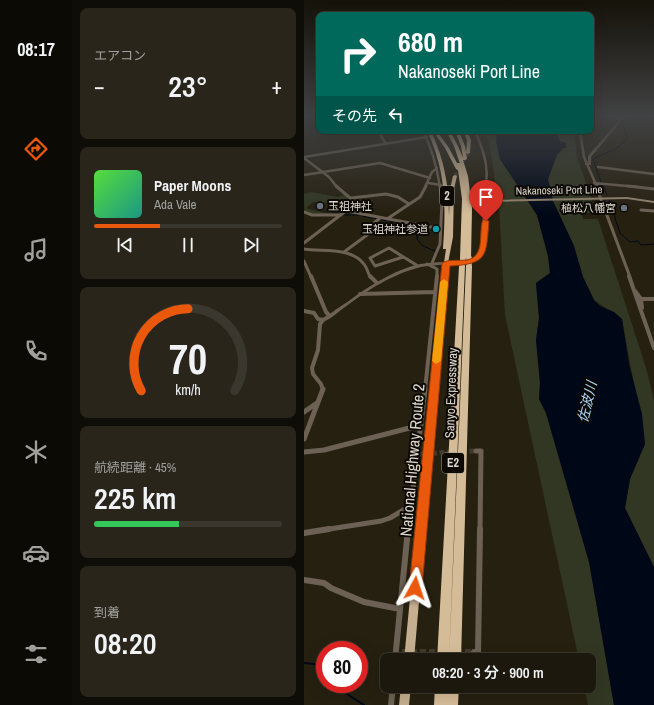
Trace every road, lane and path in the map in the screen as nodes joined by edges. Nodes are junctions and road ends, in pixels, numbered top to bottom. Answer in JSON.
{"nodes":[{"id":1,"x":363,"y":148,"type":"edge"},
{"id":2,"x":431,"y":148,"type":"edge"},
{"id":3,"x":436,"y":148,"type":"edge"},
{"id":4,"x":446,"y":148,"type":"edge"},
{"id":5,"x":453,"y":148,"type":"edge"},
{"id":6,"x":456,"y":148,"type":"edge"},
{"id":7,"x":463,"y":148,"type":"edge"},
{"id":8,"x":469,"y":148,"type":"edge"},
{"id":9,"x":483,"y":148,"type":"edge"},
{"id":10,"x":582,"y":148,"type":"edge"},
{"id":11,"x":597,"y":148,"type":"edge"},
{"id":12,"x":468,"y":153,"type":"tunnel mouth"},
{"id":13,"x":304,"y":158,"type":"edge"},
{"id":14,"x":586,"y":164,"type":"junction"},
{"id":15,"x":598,"y":167,"type":"dead end"},
{"id":16,"x":438,"y":168,"type":"junction"},
{"id":17,"x":321,"y":172,"type":"junction"},
{"id":18,"x":466,"y":172,"type":"junction"},
{"id":19,"x":654,"y":174,"type":"edge"},
{"id":20,"x":304,"y":175,"type":"edge"},
{"id":21,"x":455,"y":176,"type":"tunnel mouth"},
{"id":22,"x":430,"y":178,"type":"junction"},
{"id":23,"x":486,"y":182,"type":"joint"},
{"id":24,"x":594,"y":182,"type":"junction"},
{"id":25,"x":428,"y":183,"type":"junction"},
{"id":26,"x":440,"y":185,"type":"junction"},
{"id":27,"x":463,"y":185,"type":"junction"},
{"id":28,"x":654,"y":190,"type":"edge"},
{"id":29,"x":350,"y":198,"type":"junction"},
{"id":30,"x":601,"y":198,"type":"junction"},
{"id":31,"x":484,"y":201,"type":"junction"},
{"id":32,"x":654,"y":202,"type":"edge"},
{"id":33,"x":409,"y":204,"type":"junction"},
{"id":34,"x":641,"y":210,"type":"dead end"},
{"id":35,"x":347,"y":211,"type":"junction"},
{"id":36,"x":654,"y":211,"type":"edge"},
{"id":37,"x":304,"y":212,"type":"edge"},
{"id":38,"x":341,"y":216,"type":"junction"},
{"id":39,"x":380,"y":218,"type":"junction"},
{"id":40,"x":388,"y":219,"type":"junction"},
{"id":41,"x":441,"y":229,"type":"junction"},
{"id":42,"x":304,"y":243,"type":"edge"},
{"id":43,"x":304,"y":249,"type":"edge"},
{"id":44,"x":344,"y":252,"type":"junction"},
{"id":45,"x":403,"y":257,"type":"junction"},
{"id":46,"x":304,"y":261,"type":"edge"},
{"id":47,"x":466,"y":262,"type":"junction"},
{"id":48,"x":430,"y":263,"type":"junction"},
{"id":49,"x":446,"y":263,"type":"junction"},
{"id":50,"x":418,"y":266,"type":"junction"},
{"id":51,"x":377,"y":283,"type":"junction"},
{"id":52,"x":633,"y":290,"type":"junction"},
{"id":53,"x":435,"y":292,"type":"junction"},
{"id":54,"x":360,"y":294,"type":"junction"},
{"id":55,"x":641,"y":299,"type":"junction"},
{"id":56,"x":654,"y":299,"type":"edge"},
{"id":57,"x":641,"y":310,"type":"junction"},
{"id":58,"x":304,"y":312,"type":"edge"},
{"id":59,"x":330,"y":316,"type":"junction"},
{"id":60,"x":323,"y":320,"type":"junction"},
{"id":61,"x":654,"y":348,"type":"edge"},
{"id":62,"x":317,"y":402,"type":"junction"},
{"id":63,"x":304,"y":412,"type":"edge"},
{"id":64,"x":420,"y":425,"type":"junction"},
{"id":65,"x":304,"y":439,"type":"edge"},
{"id":66,"x":476,"y":451,"type":"dead end"},
{"id":67,"x":304,"y":452,"type":"edge"},
{"id":68,"x":410,"y":506,"type":"junction"},
{"id":69,"x":304,"y":533,"type":"edge"},
{"id":70,"x":304,"y":580,"type":"edge"},
{"id":71,"x":400,"y":609,"type":"junction"},
{"id":72,"x":474,"y":652,"type":"dead end"},
{"id":73,"x":398,"y":653,"type":"edge"},
{"id":74,"x":409,"y":653,"type":"edge"},
{"id":75,"x":443,"y":653,"type":"edge"},
{"id":76,"x":455,"y":653,"type":"edge"},
{"id":77,"x":393,"y":693,"type":"edge"},
{"id":78,"x":405,"y":693,"type":"edge"},
{"id":79,"x":441,"y":693,"type":"edge"},
{"id":80,"x":453,"y":693,"type":"edge"},
{"id":81,"x":392,"y":705,"type":"edge"},
{"id":82,"x":404,"y":705,"type":"edge"},
{"id":83,"x":440,"y":705,"type":"edge"},
{"id":84,"x":452,"y":705,"type":"edge"}],
"edges":[{"from":1,"to":13,"type":"street"},
{"from":2,"to":16,"type":"street"},
{"from":3,"to":49,"type":"highway","name":"National Highway Route 2","number":"2"},
{"from":4,"to":27,"type":"highway"},
{"from":5,"to":27,"type":"highway","name":"Sanyo Expressway","number":"E2"},
{"from":6,"to":18,"type":"highway","name":"Sanyo Expressway","number":"E2"},
{"from":7,"to":18,"type":"highway"},
{"from":8,"to":12,"type":"highway"},
{"from":9,"to":23,"type":"street"},
{"from":10,"to":14,"type":"street"},
{"from":11,"to":14,"type":"street"},
{"from":13,"to":17,"type":"street"},
{"from":14,"to":24,"type":"street"},
{"from":15,"to":19,"type":"street"},
{"from":16,"to":22,"type":"street"},
{"from":16,"to":26,"type":"street"},
{"from":17,"to":20,"type":"street"},
{"from":17,"to":22,"type":"street"},
{"from":17,"to":29,"type":"street"},
{"from":18,"to":47,"type":"highway","name":"Sanyo Expressway","number":"E2"},
{"from":21,"to":49,"type":"highway","name":"National Highway Route 2","number":"2"},
{"from":22,"to":25,"type":"street"},
{"from":23,"to":31,"type":"street"},
{"from":24,"to":28,"type":"street"},
{"from":24,"to":30,"type":"street"},
{"from":25,"to":26,"type":"street"},
{"from":25,"to":33,"type":"street"},
{"from":26,"to":41,"type":"street"},
{"from":27,"to":47,"type":"highway","name":"Sanyo Expressway","number":"E2"},
{"from":29,"to":33,"type":"street"},
{"from":29,"to":35,"type":"street"},
{"from":30,"to":31,"type":"main road","name":"Nakanoseki Port Line"},
{"from":30,"to":32,"type":"main road","name":"Nakanoseki Port Line"},
{"from":30,"to":52,"type":"street"},
{"from":31,"to":49,"type":"main road"},
{"from":33,"to":40,"type":"street"},
{"from":34,"to":36,"type":"street"},
{"from":35,"to":38,"type":"street"},
{"from":35,"to":39,"type":"street"},
{"from":37,"to":38,"type":"street"},
{"from":38,"to":42,"type":"street"},
{"from":39,"to":40,"type":"street"},
{"from":39,"to":44,"type":"street"},
{"from":40,"to":41,"type":"street"},
{"from":41,"to":48,"type":"street"},
{"from":43,"to":44,"type":"street"},
{"from":44,"to":51,"type":"street"},
{"from":45,"to":45,"type":"street"},
{"from":45,"to":50,"type":"street"},
{"from":46,"to":59,"type":"street"},
{"from":47,"to":75,"type":"highway","name":"Sanyo Expressway","number":"E2"},
{"from":47,"to":76,"type":"highway","name":"Sanyo Expressway","number":"E2"},
{"from":48,"to":49,"type":"street"},
{"from":48,"to":50,"type":"street"},
{"from":48,"to":53,"type":"street"},
{"from":49,"to":74,"type":"highway","name":"National Highway Route 2","number":"2"},
{"from":50,"to":51,"type":"street"},
{"from":51,"to":54,"type":"street"},
{"from":52,"to":55,"type":"street"},
{"from":52,"to":57,"type":"street"},
{"from":53,"to":54,"type":"street"},
{"from":53,"to":64,"type":"street"},
{"from":54,"to":59,"type":"street"},
{"from":55,"to":56,"type":"street"},
{"from":55,"to":57,"type":"street"},
{"from":57,"to":61,"type":"street"},
{"from":58,"to":60,"type":"street"},
{"from":59,"to":60,"type":"street"},
{"from":60,"to":62,"type":"street"},
{"from":62,"to":63,"type":"street"},
{"from":62,"to":65,"type":"street"},
{"from":64,"to":67,"type":"street"},
{"from":64,"to":68,"type":"street"},
{"from":66,"to":72,"type":"street"},
{"from":68,"to":69,"type":"street"},
{"from":68,"to":71,"type":"street"},
{"from":70,"to":71,"type":"street"},
{"from":71,"to":73,"type":"street"},
{"from":77,"to":81,"type":"street"},
{"from":78,"to":82,"type":"highway"},
{"from":79,"to":83,"type":"highway"},
{"from":80,"to":84,"type":"highway"}]}
